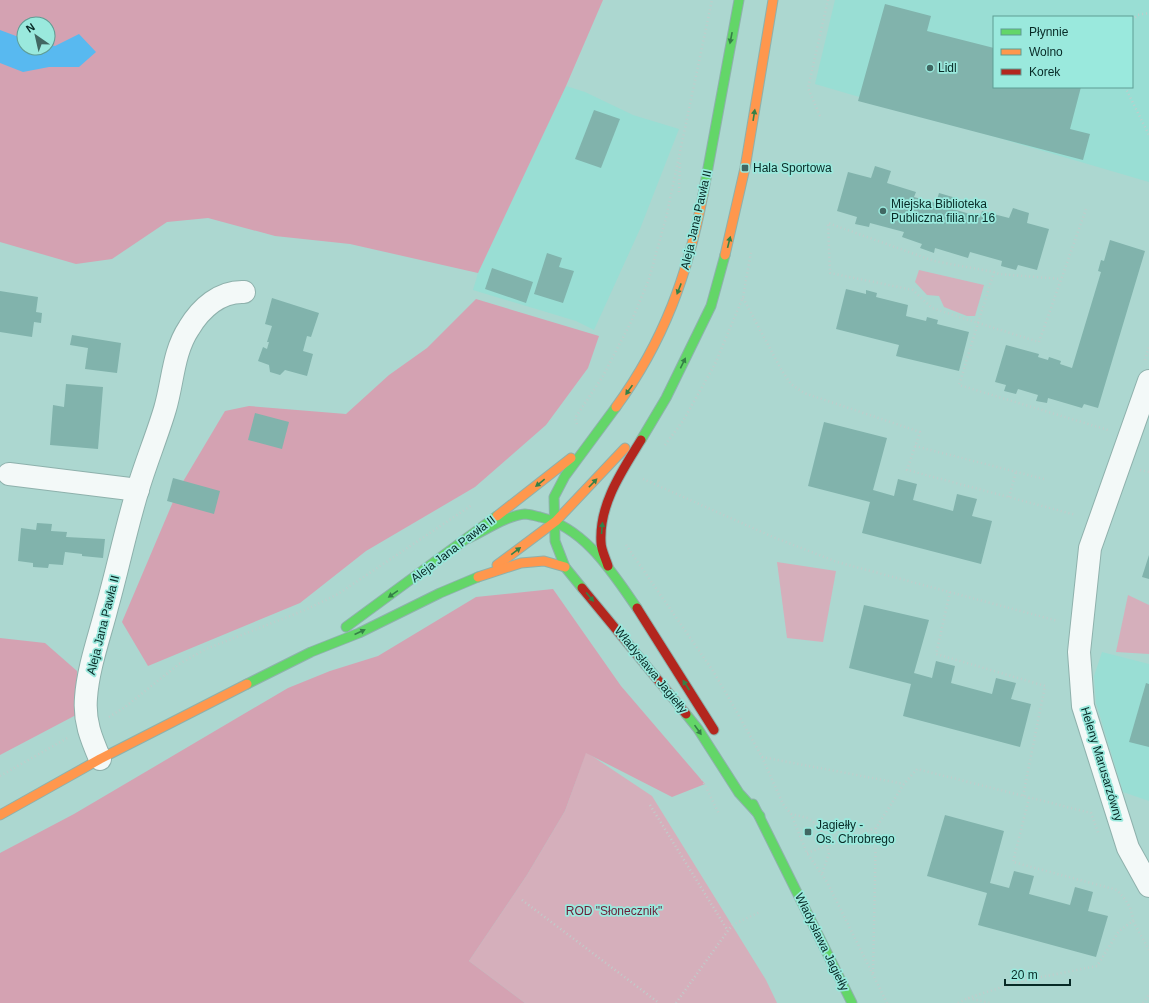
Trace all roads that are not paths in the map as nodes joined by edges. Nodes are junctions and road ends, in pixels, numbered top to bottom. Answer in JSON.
{"nodes":[{"id":1,"x":739,"y":0,"type":"edge"},
{"id":2,"x":773,"y":0,"type":"edge"},
{"id":3,"x":244,"y":292,"type":"dead end"},
{"id":4,"x":1149,"y":381,"type":"edge"},
{"id":5,"x":666,"y":398,"type":"junction"},
{"id":6,"x":592,"y":441,"type":"junction"},
{"id":7,"x":9,"y":474,"type":"dead end"},
{"id":8,"x":138,"y":490,"type":"junction"},
{"id":9,"x":556,"y":521,"type":"junction"},
{"id":10,"x":469,"y":538,"type":"junction"},
{"id":11,"x":608,"y":566,"type":"junction"},
{"id":12,"x":565,"y":567,"type":"junction"},
{"id":13,"x":485,"y":574,"type":"junction"},
{"id":14,"x":311,"y":652,"type":"junction"},
{"id":15,"x":718,"y":737,"type":"dead end"},
{"id":16,"x":100,"y":759,"type":"junction"},
{"id":17,"x":732,"y":763,"type":"dead end"},
{"id":18,"x":0,"y":814,"type":"edge"},
{"id":19,"x":760,"y":816,"type":"junction"},
{"id":20,"x":1149,"y":886,"type":"edge"},
{"id":21,"x":852,"y":1003,"type":"edge"}],
"edges":[{"from":1,"to":6,"type":"street","name":"Aleja Jana Pawła II","one_way":true},
{"from":5,"to":2,"type":"street","name":"Aleja Jana Pawła II","one_way":true},
{"from":3,"to":8,"type":"street","name":"Aleja Jana Pawła II"},
{"from":4,"to":20,"type":"street","name":"Heleny Marusarzówny"},
{"from":9,"to":5,"type":"street","name":"Aleja Jana Pawła II","one_way":true},
{"from":11,"to":5,"type":"street","name":"Aleja Jana Pawła II","one_way":true},
{"from":6,"to":9,"type":"street","name":"Aleja Jana Pawła II"},
{"from":6,"to":10,"type":"street","name":"Aleja Jana Pawła II","one_way":true},
{"from":7,"to":8,"type":"street"},
{"from":8,"to":16,"type":"street","name":"Aleja Jana Pawła II"},
{"from":9,"to":10,"type":"street","name":"Władysława Jagiełły"},
{"from":9,"to":11,"type":"street","name":"Władysława Jagiełły"},
{"from":9,"to":12,"type":"street","name":"Władysława Jagiełły"},
{"from":13,"to":9,"type":"street","name":"Aleja Jana Pawła II","one_way":true},
{"from":10,"to":14,"type":"street","name":"Aleja Jana Pawła II","one_way":true},
{"from":15,"to":11,"type":"street","name":"Władysława Jagiełły","one_way":true},
{"from":12,"to":13,"type":"street","name":"Aleja Jana Pawła II"},
{"from":12,"to":19,"type":"street","name":"Władysława Jagiełły","one_way":true},
{"from":14,"to":13,"type":"street","name":"Aleja Jana Pawła II","one_way":true},
{"from":14,"to":16,"type":"street","name":"Aleja Jana Pawła II"},
{"from":16,"to":18,"type":"street","name":"Aleja Jana Pawła II"},
{"from":17,"to":19,"type":"street","name":"Władysława Jagiełły"},
{"from":19,"to":21,"type":"street","name":"Władysława Jagiełły"}]}
